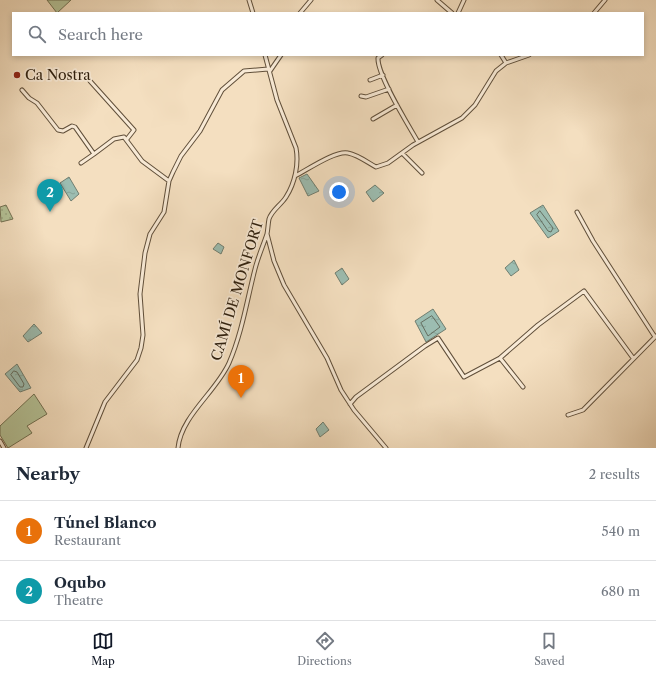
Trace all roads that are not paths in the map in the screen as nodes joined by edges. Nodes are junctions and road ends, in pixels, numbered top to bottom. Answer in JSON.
{"nodes":[{"id":1,"x":249,"y":0,"type":"edge"},
{"id":2,"x":311,"y":0,"type":"edge"},
{"id":3,"x":437,"y":0,"type":"edge"},
{"id":4,"x":464,"y":0,"type":"edge"},
{"id":5,"x":605,"y":0,"type":"edge"},
{"id":6,"x":253,"y":12,"type":"edge"},
{"id":7,"x":301,"y":12,"type":"edge"},
{"id":8,"x":451,"y":12,"type":"edge"},
{"id":9,"x":458,"y":12,"type":"edge"},
{"id":10,"x":595,"y":12,"type":"edge"},
{"id":11,"x":265,"y":56,"type":"edge"},
{"id":12,"x":280,"y":56,"type":"edge"},
{"id":13,"x":381,"y":56,"type":"edge"},
{"id":14,"x":502,"y":56,"type":"edge"},
{"id":15,"x":525,"y":56,"type":"edge"},
{"id":16,"x":506,"y":63,"type":"junction"},
{"id":17,"x":269,"y":70,"type":"junction"},
{"id":18,"x":383,"y":75,"type":"junction"},
{"id":19,"x":370,"y":80,"type":"dead end"},
{"id":20,"x":90,"y":81,"type":"dead end"},
{"id":21,"x":389,"y":89,"type":"junction"},
{"id":22,"x":22,"y":90,"type":"dead end"},
{"id":23,"x":361,"y":96,"type":"dead end"},
{"id":24,"x":397,"y":104,"type":"junction"},
{"id":25,"x":373,"y":119,"type":"dead end"},
{"id":26,"x":127,"y":139,"type":"junction"},
{"id":27,"x":418,"y":142,"type":"junction"},
{"id":28,"x":402,"y":153,"type":"junction"},
{"id":29,"x":94,"y":154,"type":"junction"},
{"id":30,"x":81,"y":163,"type":"dead end"},
{"id":31,"x":422,"y":173,"type":"dead end"},
{"id":32,"x":295,"y":176,"type":"junction"},
{"id":33,"x":169,"y":181,"type":"junction"},
{"id":34,"x":577,"y":212,"type":"dead end"},
{"id":35,"x":267,"y":234,"type":"junction"},
{"id":36,"x":656,"y":337,"type":"edge"},
{"id":37,"x":500,"y":358,"type":"junction"},
{"id":38,"x":633,"y":358,"type":"junction"},
{"id":39,"x":523,"y":388,"type":"dead end"},
{"id":40,"x":350,"y":404,"type":"junction"},
{"id":41,"x":568,"y":415,"type":"dead end"},
{"id":42,"x":0,"y":441,"type":"edge"},
{"id":43,"x":4,"y":448,"type":"edge"},
{"id":44,"x":86,"y":448,"type":"edge"},
{"id":45,"x":178,"y":448,"type":"edge"},
{"id":46,"x":386,"y":448,"type":"edge"}],
"edges":[{"from":1,"to":6,"type":"street"},
{"from":2,"to":7,"type":"street"},
{"from":3,"to":8,"type":"street"},
{"from":4,"to":9,"type":"street"},
{"from":5,"to":10,"type":"street"},
{"from":11,"to":17,"type":"street","name":"CAMÍ DE MONFORT"},
{"from":12,"to":17,"type":"street"},
{"from":13,"to":18,"type":"street"},
{"from":14,"to":16,"type":"street"},
{"from":15,"to":16,"type":"street"},
{"from":16,"to":27,"type":"street"},
{"from":17,"to":32,"type":"street","name":"CAMÍ DE MONFORT"},
{"from":17,"to":33,"type":"street"},
{"from":18,"to":19,"type":"street"},
{"from":18,"to":21,"type":"street"},
{"from":20,"to":26,"type":"street"},
{"from":21,"to":23,"type":"street"},
{"from":21,"to":24,"type":"street"},
{"from":22,"to":29,"type":"street"},
{"from":24,"to":25,"type":"street"},
{"from":24,"to":27,"type":"street"},
{"from":26,"to":29,"type":"street"},
{"from":26,"to":33,"type":"street"},
{"from":27,"to":28,"type":"street"},
{"from":28,"to":31,"type":"street"},
{"from":28,"to":32,"type":"street"},
{"from":29,"to":30,"type":"street"},
{"from":32,"to":35,"type":"street","name":"CAMÍ DE MONFORT"},
{"from":33,"to":44,"type":"street"},
{"from":34,"to":36,"type":"street"},
{"from":35,"to":40,"type":"street"},
{"from":35,"to":45,"type":"street","name":"CAMÍ DE MONFORT"},
{"from":36,"to":38,"type":"street"},
{"from":37,"to":38,"type":"street"},
{"from":37,"to":39,"type":"street"},
{"from":37,"to":40,"type":"street"},
{"from":38,"to":41,"type":"street"},
{"from":40,"to":46,"type":"street"},
{"from":42,"to":43,"type":"street"}]}
